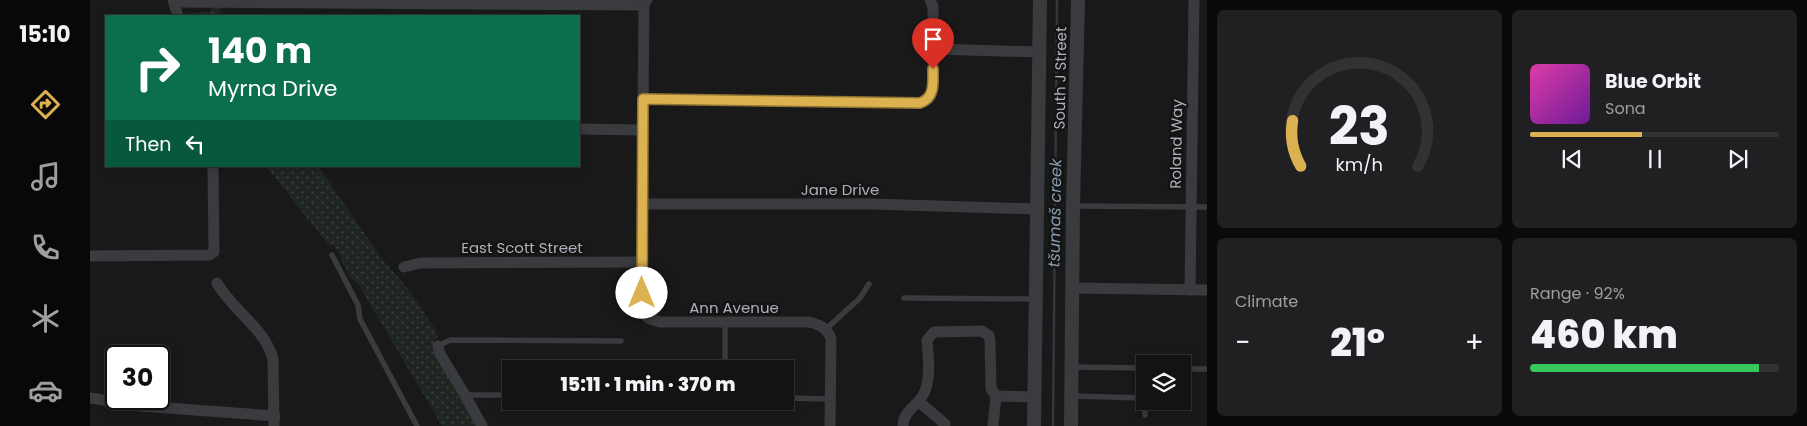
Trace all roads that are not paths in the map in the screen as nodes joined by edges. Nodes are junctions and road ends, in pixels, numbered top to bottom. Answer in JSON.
{"nodes":[{"id":1,"x":930,"y":0,"type":"edge"},
{"id":2,"x":1040,"y":0,"type":"edge"},
{"id":3,"x":1078,"y":0,"type":"edge"},
{"id":4,"x":1194,"y":0,"type":"edge"},
{"id":5,"x":174,"y":1,"type":"edge"},
{"id":6,"x":646,"y":3,"type":"edge"},
{"id":7,"x":571,"y":7,"type":"edge"},
{"id":8,"x":178,"y":15,"type":"edge"},
{"id":9,"x":933,"y":49,"type":"junction"},
{"id":10,"x":1039,"y":52,"type":"junction"},
{"id":11,"x":643,"y":99,"type":"junction"},
{"id":12,"x":580,"y":129,"type":"edge"},
{"id":13,"x":643,"y":130,"type":"junction"},
{"id":14,"x":213,"y":167,"type":"edge"},
{"id":15,"x":642,"y":204,"type":"junction"},
{"id":16,"x":1073,"y":206,"type":"junction"},
{"id":17,"x":1190,"y":207,"type":"junction"},
{"id":18,"x":1207,"y":208,"type":"edge"},
{"id":19,"x":1037,"y":209,"type":"junction"},
{"id":20,"x":332,"y":255,"type":"dead end"},
{"id":21,"x":90,"y":256,"type":"edge"},
{"id":22,"x":641,"y":262,"type":"junction"},
{"id":23,"x":404,"y":267,"type":"dead end"},
{"id":24,"x":217,"y":283,"type":"dead end"},
{"id":25,"x":869,"y":284,"type":"dead end"},
{"id":26,"x":1073,"y":288,"type":"junction"},
{"id":27,"x":1190,"y":290,"type":"junction"},
{"id":28,"x":1207,"y":290,"type":"edge"},
{"id":29,"x":904,"y":298,"type":"dead end"},
{"id":30,"x":1035,"y":300,"type":"junction"},
{"id":31,"x":725,"y":322,"type":"junction"},
{"id":32,"x":826,"y":330,"type":"junction"},
{"id":33,"x":621,"y":340,"type":"dead end"},
{"id":34,"x":438,"y":346,"type":"joint"},
{"id":35,"x":724,"y":360,"type":"edge"},
{"id":36,"x":1071,"y":367,"type":"junction"},
{"id":37,"x":1136,"y":368,"type":"edge"},
{"id":38,"x":1191,"y":369,"type":"edge"},
{"id":39,"x":1207,"y":369,"type":"edge"},
{"id":40,"x":465,"y":395,"type":"junction"},
{"id":41,"x":502,"y":395,"type":"edge"},
{"id":42,"x":996,"y":396,"type":"junction"},
{"id":43,"x":1071,"y":396,"type":"junction"},
{"id":44,"x":1035,"y":397,"type":"junction"},
{"id":45,"x":90,"y":398,"type":"edge"},
{"id":46,"x":794,"y":398,"type":"edge"},
{"id":47,"x":830,"y":399,"type":"junction"},
{"id":48,"x":919,"y":402,"type":"junction"},
{"id":49,"x":1144,"y":415,"type":"dead end"},
{"id":50,"x":274,"y":421,"type":"edge"},
{"id":51,"x":944,"y":424,"type":"dead end"},
{"id":52,"x":417,"y":426,"type":"edge"},
{"id":53,"x":482,"y":426,"type":"edge"},
{"id":54,"x":830,"y":426,"type":"edge"},
{"id":55,"x":903,"y":426,"type":"edge"},
{"id":56,"x":993,"y":426,"type":"edge"},
{"id":57,"x":1034,"y":426,"type":"edge"},
{"id":58,"x":1071,"y":426,"type":"edge"}],
"edges":[{"from":1,"to":9,"type":"street"},
{"from":2,"to":10,"type":"street","name":"South J Street"},
{"from":3,"to":16,"type":"street","name":"South J Street"},
{"from":4,"to":17,"type":"street","name":"Roland Way"},
{"from":5,"to":7,"type":"street"},
{"from":5,"to":8,"type":"street"},
{"from":6,"to":7,"type":"street"},
{"from":6,"to":11,"type":"street","name":"Ann Avenue"},
{"from":9,"to":10,"type":"street"},
{"from":9,"to":11,"type":"street"},
{"from":10,"to":19,"type":"street","name":"South J Street"},
{"from":11,"to":13,"type":"street","name":"Ann Avenue"},
{"from":12,"to":13,"type":"street"},
{"from":13,"to":15,"type":"street","name":"Ann Avenue"},
{"from":14,"to":21,"type":"street"},
{"from":15,"to":19,"type":"street","name":"Jane Drive"},
{"from":15,"to":22,"type":"street","name":"Ann Avenue"},
{"from":16,"to":17,"type":"lane"},
{"from":16,"to":26,"type":"street","name":"South J Street"},
{"from":17,"to":18,"type":"lane"},
{"from":17,"to":27,"type":"street","name":"Roland Way"},
{"from":19,"to":30,"type":"street","name":"South J Street"},
{"from":20,"to":52,"type":"lane"},
{"from":22,"to":23,"type":"street","name":"East Scott Street"},
{"from":22,"to":31,"type":"street","name":"Ann Avenue"},
{"from":24,"to":50,"type":"street"},
{"from":25,"to":32,"type":"lane"},
{"from":26,"to":27,"type":"street"},
{"from":26,"to":36,"type":"street","name":"South J Street"},
{"from":27,"to":28,"type":"street"},
{"from":29,"to":30,"type":"lane"},
{"from":30,"to":44,"type":"street","name":"South J Street"},
{"from":31,"to":32,"type":"street","name":"Ann Avenue"},
{"from":31,"to":35,"type":"lane"},
{"from":32,"to":47,"type":"street"},
{"from":33,"to":34,"type":"lane"},
{"from":34,"to":40,"type":"street"},
{"from":36,"to":37,"type":"lane"},
{"from":36,"to":43,"type":"street","name":"South J Street"},
{"from":38,"to":39,"type":"lane"},
{"from":40,"to":41,"type":"lane"},
{"from":40,"to":53,"type":"street"},
{"from":42,"to":44,"type":"street"},
{"from":42,"to":48,"type":"street"},
{"from":42,"to":56,"type":"street"},
{"from":43,"to":49,"type":"lane"},
{"from":43,"to":58,"type":"street","name":"South J Street"},
{"from":44,"to":57,"type":"street","name":"South J Street"},
{"from":45,"to":50,"type":"street"},
{"from":46,"to":47,"type":"lane"},
{"from":47,"to":54,"type":"street"},
{"from":48,"to":51,"type":"street"},
{"from":48,"to":55,"type":"street"}]}
